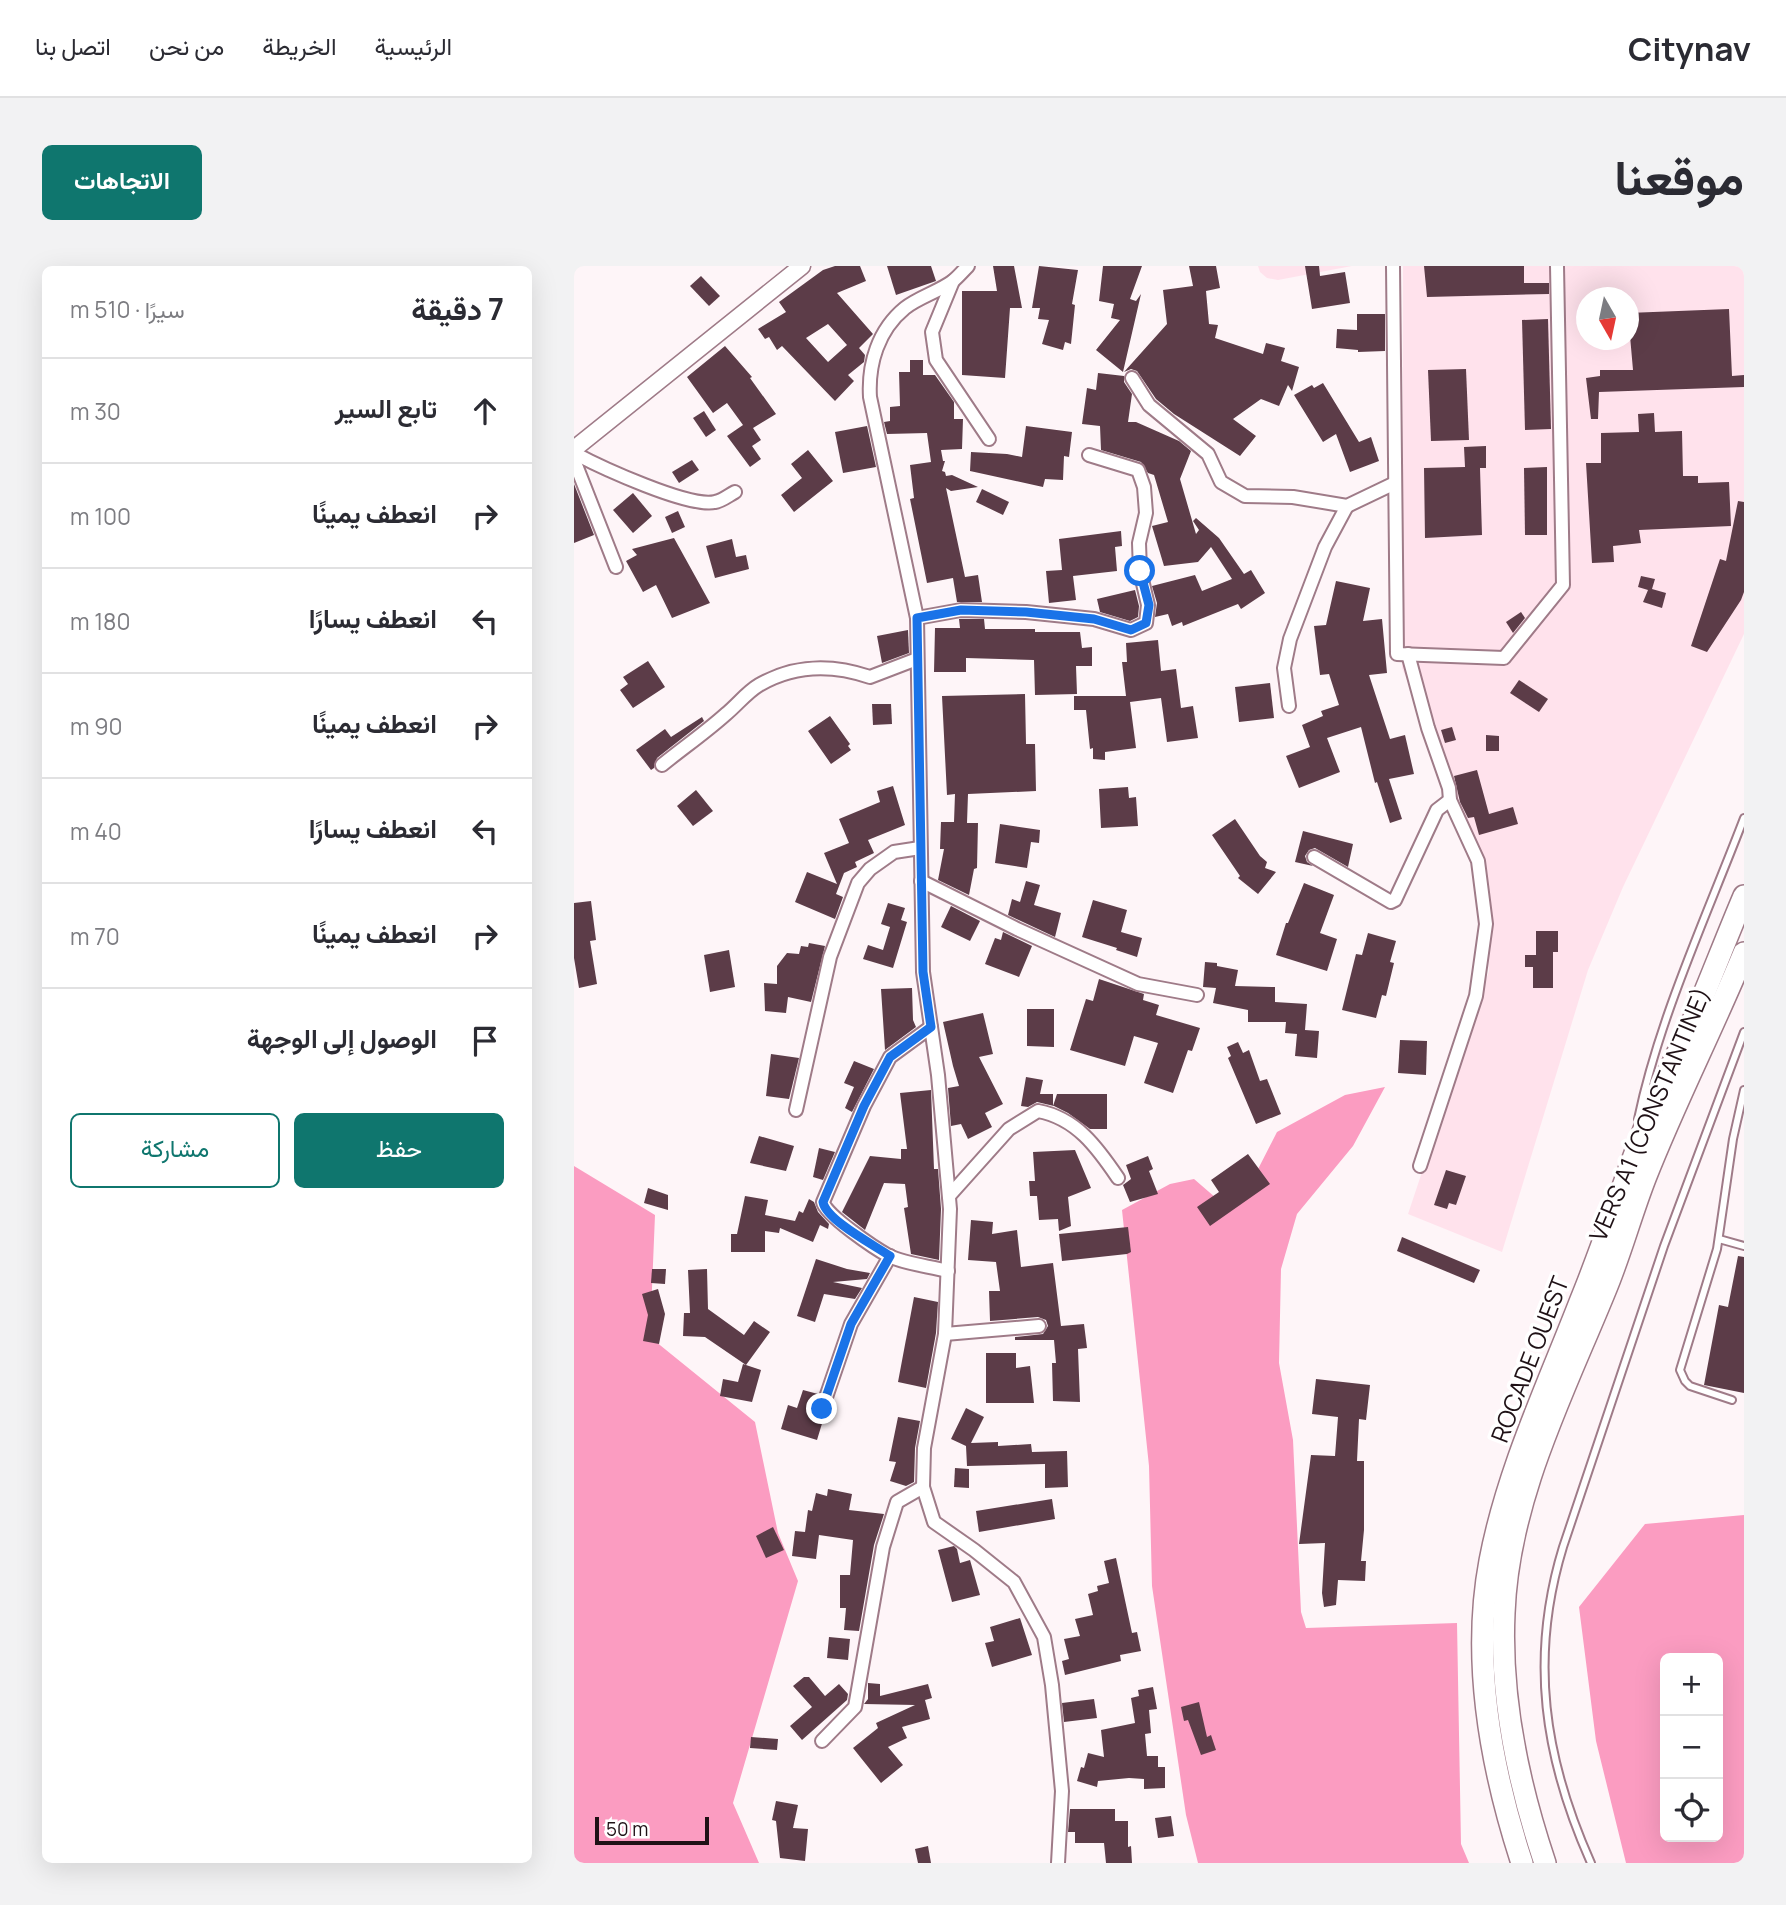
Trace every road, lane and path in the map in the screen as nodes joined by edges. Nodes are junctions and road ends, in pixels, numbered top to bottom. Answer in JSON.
{"nodes":[{"id":1,"x":802,"y":266,"type":"edge"},
{"id":2,"x":968,"y":266,"type":"edge"},
{"id":3,"x":1393,"y":266,"type":"edge"},
{"id":4,"x":1557,"y":266,"type":"edge"},
{"id":5,"x":953,"y":281,"type":"junction"},
{"id":6,"x":1132,"y":378,"type":"dead end"},
{"id":7,"x":989,"y":439,"type":"dead end"},
{"id":8,"x":574,"y":451,"type":"edge"},
{"id":9,"x":1089,"y":455,"type":"dead end"},
{"id":10,"x":574,"y":460,"type":"edge"},
{"id":11,"x":1395,"y":483,"type":"junction"},
{"id":12,"x":735,"y":492,"type":"dead end"},
{"id":13,"x":1347,"y":506,"type":"junction"},
{"id":14,"x":616,"y":567,"type":"dead end"},
{"id":15,"x":917,"y":618,"type":"junction"},
{"id":16,"x":1408,"y":654,"type":"junction"},
{"id":17,"x":917,"y":659,"type":"junction"},
{"id":18,"x":1289,"y":706,"type":"dead end"},
{"id":19,"x":662,"y":765,"type":"dead end"},
{"id":20,"x":1450,"y":800,"type":"junction"},
{"id":21,"x":1744,"y":818,"type":"edge"},
{"id":22,"x":920,"y":848,"type":"junction"},
{"id":23,"x":1314,"y":857,"type":"dead end"},
{"id":24,"x":921,"y":881,"type":"junction"},
{"id":25,"x":1744,"y":896,"type":"edge"},
{"id":26,"x":1744,"y":953,"type":"edge"},
{"id":27,"x":1197,"y":995,"type":"dead end"},
{"id":28,"x":931,"y":1027,"type":"junction"},
{"id":29,"x":1744,"y":1032,"type":"edge"},
{"id":30,"x":1744,"y":1090,"type":"edge"},
{"id":31,"x":796,"y":1110,"type":"dead end"},
{"id":32,"x":1744,"y":1138,"type":"edge"},
{"id":33,"x":1733,"y":1139,"type":"junction"},
{"id":34,"x":1420,"y":1166,"type":"dead end"},
{"id":35,"x":1118,"y":1178,"type":"dead end"},
{"id":36,"x":1625,"y":1179,"type":"junction"},
{"id":37,"x":949,"y":1196,"type":"junction"},
{"id":38,"x":1719,"y":1239,"type":"junction"},
{"id":39,"x":1744,"y":1246,"type":"edge"},
{"id":40,"x":890,"y":1256,"type":"junction"},
{"id":41,"x":948,"y":1271,"type":"junction"},
{"id":42,"x":1039,"y":1326,"type":"dead end"},
{"id":43,"x":945,"y":1334,"type":"junction"},
{"id":44,"x":1732,"y":1400,"type":"dead end"},
{"id":45,"x":822,"y":1409,"type":"dead end"},
{"id":46,"x":923,"y":1487,"type":"junction"},
{"id":47,"x":822,"y":1741,"type":"dead end"},
{"id":48,"x":1058,"y":1863,"type":"edge"},
{"id":49,"x":1522,"y":1863,"type":"edge"},
{"id":50,"x":1545,"y":1863,"type":"edge"},
{"id":51,"x":1591,"y":1863,"type":"edge"}],
"edges":[{"from":1,"to":8,"type":"street"},
{"from":2,"to":5,"type":"street"},
{"from":3,"to":11,"type":"street"},
{"from":4,"to":16,"type":"street"},
{"from":5,"to":7,"type":"street"},
{"from":5,"to":15,"type":"street"},
{"from":6,"to":13,"type":"street"},
{"from":8,"to":12,"type":"street"},
{"from":9,"to":15,"type":"street"},
{"from":10,"to":14,"type":"street"},
{"from":11,"to":13,"type":"street"},
{"from":11,"to":16,"type":"street"},
{"from":13,"to":18,"type":"street"},
{"from":15,"to":17,"type":"street"},
{"from":16,"to":20,"type":"street"},
{"from":17,"to":19,"type":"street"},
{"from":17,"to":22,"type":"street"},
{"from":20,"to":23,"type":"street"},
{"from":20,"to":34,"type":"street"},
{"from":21,"to":36,"type":"lane"},
{"from":22,"to":24,"type":"street"},
{"from":22,"to":31,"type":"street"},
{"from":24,"to":27,"type":"street"},
{"from":24,"to":28,"type":"street"},
{"from":25,"to":36,"type":"highway","name":"ROCADE OUEST"},
{"from":26,"to":50,"type":"highway","name":"VERS A1 (CONSTANTINE)"},
{"from":28,"to":37,"type":"street"},
{"from":28,"to":40,"type":"street"},
{"from":29,"to":51,"type":"lane"},
{"from":30,"to":33,"type":"lane"},
{"from":32,"to":33,"type":"lane"},
{"from":33,"to":38,"type":"lane"},
{"from":35,"to":37,"type":"street"},
{"from":36,"to":49,"type":"highway","name":"ROCADE OUEST"},
{"from":37,"to":41,"type":"street"},
{"from":38,"to":39,"type":"lane"},
{"from":38,"to":44,"type":"lane"},
{"from":40,"to":41,"type":"street"},
{"from":40,"to":45,"type":"street"},
{"from":41,"to":43,"type":"street"},
{"from":42,"to":43,"type":"street"},
{"from":43,"to":46,"type":"street"},
{"from":46,"to":47,"type":"street"},
{"from":46,"to":48,"type":"street"}]}
